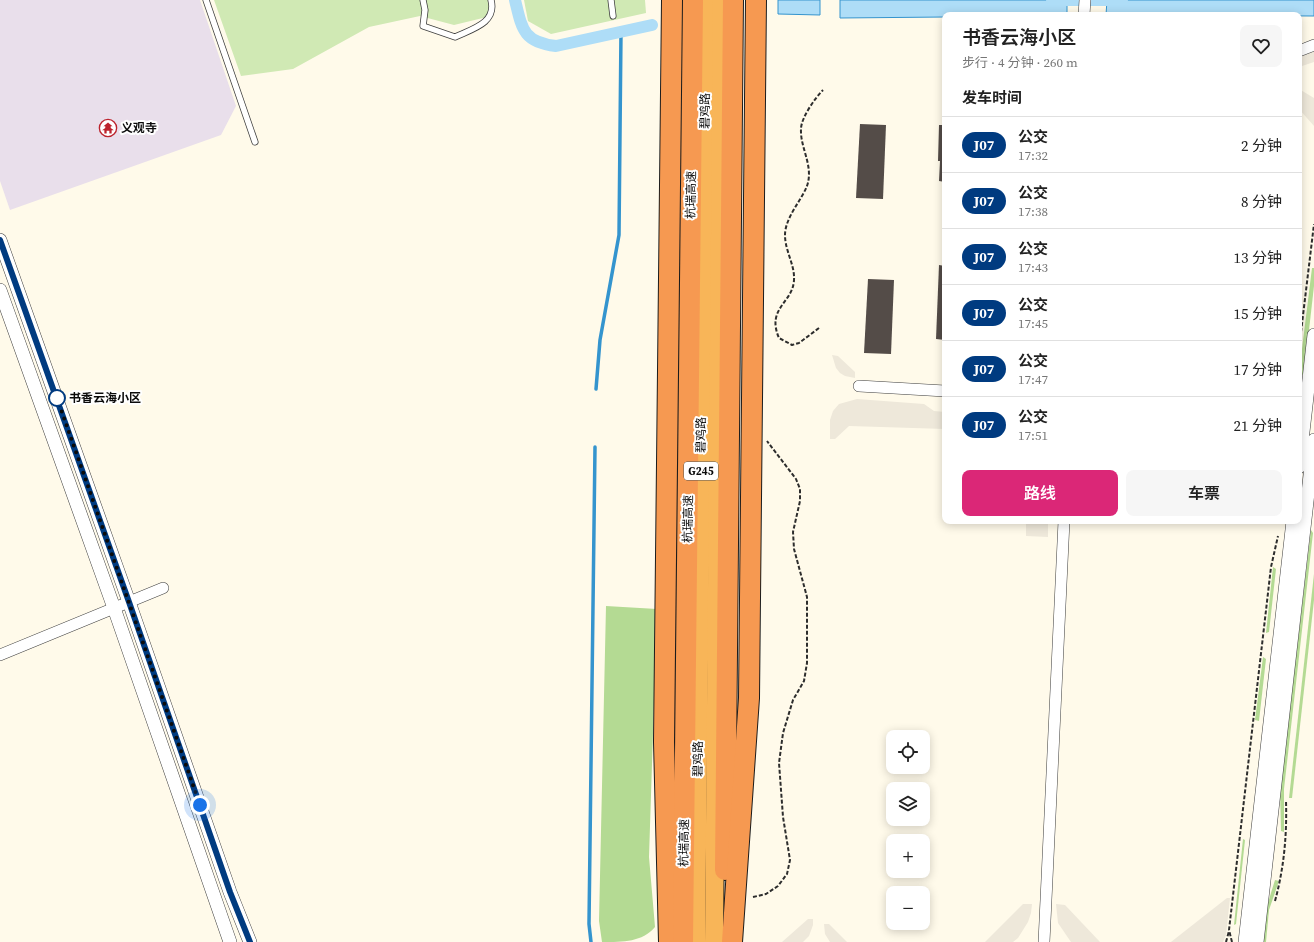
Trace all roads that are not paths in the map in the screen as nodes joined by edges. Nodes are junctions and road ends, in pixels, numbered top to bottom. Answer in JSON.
{"nodes":[{"id":1,"x":206,"y":0,"type":"edge"},
{"id":2,"x":423,"y":0,"type":"edge"},
{"id":3,"x":491,"y":0,"type":"edge"},
{"id":4,"x":611,"y":0,"type":"edge"},
{"id":5,"x":672,"y":0,"type":"edge"},
{"id":6,"x":693,"y":0,"type":"edge"},
{"id":7,"x":706,"y":0,"type":"edge"},
{"id":8,"x":722,"y":0,"type":"edge"},
{"id":9,"x":733,"y":0,"type":"edge"},
{"id":10,"x":756,"y":0,"type":"edge"},
{"id":11,"x":1085,"y":0,"type":"edge"},
{"id":12,"x":1084,"y":12,"type":"edge"},
{"id":13,"x":613,"y":16,"type":"dead end"},
{"id":14,"x":1314,"y":45,"type":"edge"},
{"id":15,"x":1302,"y":50,"type":"edge"},
{"id":16,"x":255,"y":142,"type":"dead end"},
{"id":17,"x":0,"y":240,"type":"edge"},
{"id":18,"x":0,"y":290,"type":"edge"},
{"id":19,"x":1314,"y":335,"type":"edge"},
{"id":20,"x":859,"y":386,"type":"dead end"},
{"id":21,"x":942,"y":391,"type":"edge"},
{"id":22,"x":1314,"y":440,"type":"edge"},
{"id":23,"x":1306,"y":454,"type":"edge"},
{"id":24,"x":1302,"y":494,"type":"edge"},
{"id":25,"x":1064,"y":524,"type":"edge"},
{"id":26,"x":1293,"y":524,"type":"edge"},
{"id":27,"x":1299,"y":524,"type":"edge"},
{"id":28,"x":163,"y":588,"type":"dead end"},
{"id":29,"x":129,"y":602,"type":"junction"},
{"id":30,"x":114,"y":608,"type":"junction"},
{"id":31,"x":0,"y":655,"type":"edge"},
{"id":32,"x":230,"y":942,"type":"edge"},
{"id":33,"x":250,"y":942,"type":"edge"},
{"id":34,"x":669,"y":942,"type":"edge"},
{"id":35,"x":683,"y":942,"type":"edge"},
{"id":36,"x":696,"y":942,"type":"edge"},
{"id":37,"x":714,"y":942,"type":"edge"},
{"id":38,"x":724,"y":942,"type":"edge"},
{"id":39,"x":732,"y":942,"type":"edge"},
{"id":40,"x":1044,"y":942,"type":"edge"},
{"id":41,"x":1245,"y":942,"type":"edge"},
{"id":42,"x":1257,"y":942,"type":"edge"}],
"edges":[{"from":1,"to":16,"type":"lane"},
{"from":2,"to":3,"type":"lane"},
{"from":4,"to":13,"type":"lane"},
{"from":5,"to":34,"type":"highway"},
{"from":6,"to":35,"type":"highway","name":"杭瑞高速"},
{"from":7,"to":36,"type":"highway","name":"碧鸡路","number":"G245"},
{"from":8,"to":37,"type":"highway","name":"碧鸡路","number":"G245"},
{"from":9,"to":38,"type":"highway"},
{"from":10,"to":39,"type":"highway"},
{"from":11,"to":12,"type":"street"},
{"from":14,"to":15,"type":"street"},
{"from":17,"to":29,"type":"street"},
{"from":18,"to":30,"type":"street"},
{"from":19,"to":23,"type":"street"},
{"from":20,"to":21,"type":"street"},
{"from":22,"to":23,"type":"street"},
{"from":23,"to":24,"type":"street"},
{"from":25,"to":40,"type":"street"},
{"from":26,"to":41,"type":"street"},
{"from":27,"to":42,"type":"street"},
{"from":28,"to":29,"type":"street"},
{"from":29,"to":30,"type":"street"},
{"from":29,"to":33,"type":"street"},
{"from":30,"to":31,"type":"street"},
{"from":30,"to":32,"type":"street"}]}
